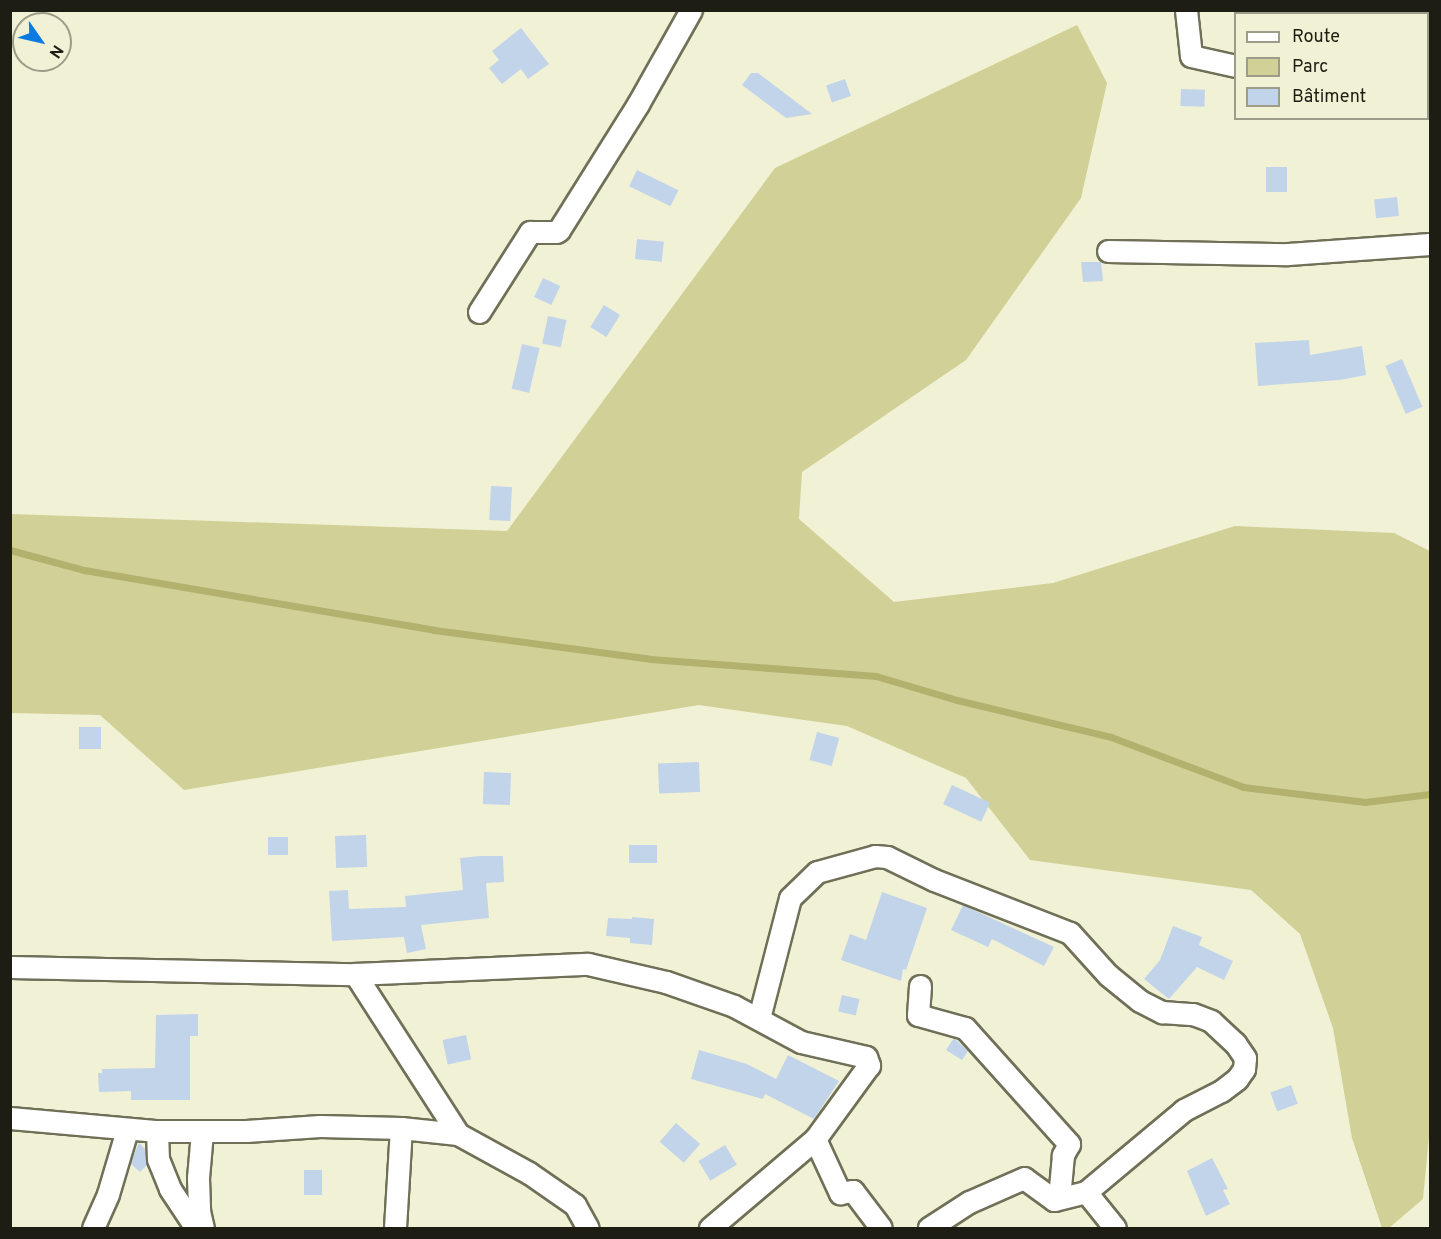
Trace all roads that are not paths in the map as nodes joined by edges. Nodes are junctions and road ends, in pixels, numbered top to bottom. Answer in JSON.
{"nodes":[{"id":1,"x":691,"y":10,"type":"edge"},
{"id":2,"x":1186,"y":10,"type":"edge"},
{"id":3,"x":1234,"y":66,"type":"edge"},
{"id":4,"x":1431,"y":244,"type":"edge"},
{"id":5,"x":1108,"y":251,"type":"dead end"},
{"id":6,"x":479,"y":312,"type":"dead end"},
{"id":7,"x":10,"y":967,"type":"edge"},
{"id":8,"x":355,"y":974,"type":"junction"},
{"id":9,"x":920,"y":986,"type":"dead end"},
{"id":10,"x":759,"y":1018,"type":"junction"},
{"id":11,"x":10,"y":1118,"type":"edge"},
{"id":12,"x":401,"y":1128,"type":"junction"},
{"id":13,"x":127,"y":1130,"type":"junction"},
{"id":14,"x":157,"y":1131,"type":"junction"},
{"id":15,"x":202,"y":1132,"type":"junction"},
{"id":16,"x":458,"y":1134,"type":"junction"},
{"id":17,"x":814,"y":1139,"type":"junction"},
{"id":18,"x":1086,"y":1192,"type":"junction"},
{"id":19,"x":1059,"y":1198,"type":"junction"},
{"id":20,"x":93,"y":1228,"type":"edge"},
{"id":21,"x":196,"y":1228,"type":"edge"},
{"id":22,"x":203,"y":1228,"type":"edge"},
{"id":23,"x":395,"y":1228,"type":"edge"},
{"id":24,"x":588,"y":1228,"type":"edge"},
{"id":25,"x":710,"y":1228,"type":"edge"},
{"id":26,"x":881,"y":1228,"type":"edge"},
{"id":27,"x":929,"y":1228,"type":"edge"},
{"id":28,"x":1115,"y":1228,"type":"edge"}],
"edges":[{"from":1,"to":6,"type":"street"},
{"from":2,"to":3,"type":"street"},
{"from":4,"to":5,"type":"street"},
{"from":7,"to":8,"type":"street"},
{"from":8,"to":10,"type":"street"},
{"from":8,"to":16,"type":"street"},
{"from":9,"to":19,"type":"street"},
{"from":10,"to":17,"type":"street"},
{"from":10,"to":18,"type":"street"},
{"from":11,"to":13,"type":"street"},
{"from":12,"to":15,"type":"street"},
{"from":12,"to":16,"type":"street"},
{"from":12,"to":23,"type":"street"},
{"from":13,"to":14,"type":"street"},
{"from":13,"to":20,"type":"street"},
{"from":14,"to":15,"type":"street"},
{"from":14,"to":21,"type":"street"},
{"from":15,"to":22,"type":"street"},
{"from":16,"to":24,"type":"street"},
{"from":17,"to":25,"type":"street"},
{"from":17,"to":26,"type":"street"},
{"from":18,"to":19,"type":"street"},
{"from":18,"to":28,"type":"street"},
{"from":19,"to":27,"type":"street"}]}
